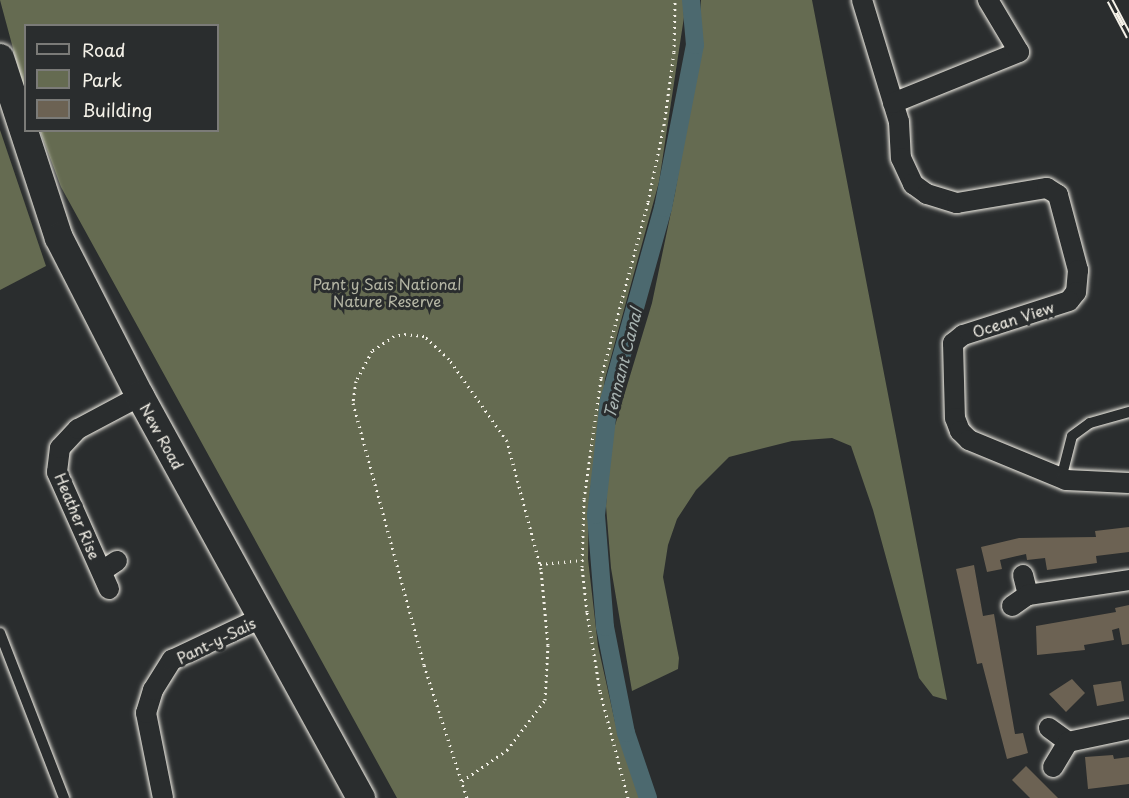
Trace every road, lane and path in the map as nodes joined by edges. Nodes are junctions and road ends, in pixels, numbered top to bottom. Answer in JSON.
{"nodes":[{"id":1,"x":675,"y":0,"type":"edge"},
{"id":2,"x":862,"y":0,"type":"edge"},
{"id":3,"x":988,"y":0,"type":"edge"},
{"id":4,"x":0,"y":58,"type":"edge"},
{"id":5,"x":893,"y":103,"type":"junction"},
{"id":6,"x":24,"y":131,"type":"edge"},
{"id":7,"x":24,"y":132,"type":"edge"},
{"id":8,"x":140,"y":396,"type":"junction"},
{"id":9,"x":1129,"y":412,"type":"edge"},
{"id":10,"x":1061,"y":479,"type":"junction"},
{"id":11,"x":1129,"y":483,"type":"edge"},
{"id":12,"x":583,"y":560,"type":"junction"},
{"id":13,"x":540,"y":564,"type":"junction"},
{"id":14,"x":109,"y":574,"type":"dead end"},
{"id":15,"x":1023,"y":575,"type":"dead end"},
{"id":16,"x":1129,"y":580,"type":"edge"},
{"id":17,"x":1028,"y":595,"type":"junction"},
{"id":18,"x":1011,"y":606,"type":"dead end"},
{"id":19,"x":261,"y":618,"type":"junction"},
{"id":20,"x":0,"y":633,"type":"edge"},
{"id":21,"x":1049,"y":728,"type":"dead end"},
{"id":22,"x":1129,"y":729,"type":"edge"},
{"id":23,"x":1068,"y":742,"type":"junction"},
{"id":24,"x":1053,"y":766,"type":"dead end"},
{"id":25,"x":462,"y":781,"type":"junction"},
{"id":26,"x":64,"y":798,"type":"edge"},
{"id":27,"x":163,"y":798,"type":"edge"},
{"id":28,"x":361,"y":798,"type":"edge"},
{"id":29,"x":467,"y":798,"type":"edge"},
{"id":30,"x":628,"y":798,"type":"edge"}],
"edges":[{"from":1,"to":12,"type":"path"},
{"from":2,"to":5,"type":"street","name":"Ocean View"},
{"from":3,"to":5,"type":"street"},
{"from":4,"to":6,"type":"main road","name":"New Road"},
{"from":5,"to":10,"type":"street","name":"Ocean View"},
{"from":7,"to":8,"type":"main road","name":"New Road"},
{"from":8,"to":14,"type":"street","name":"Heather Rise"},
{"from":8,"to":19,"type":"main road","name":"New Road"},
{"from":9,"to":10,"type":"lane"},
{"from":10,"to":11,"type":"street","name":"Ocean View"},
{"from":12,"to":13,"type":"path"},
{"from":12,"to":30,"type":"path"},
{"from":13,"to":25,"type":"path"},
{"from":13,"to":25,"type":"path"},
{"from":15,"to":17,"type":"street"},
{"from":16,"to":17,"type":"street"},
{"from":17,"to":18,"type":"street"},
{"from":19,"to":27,"type":"street","name":"Pant-y-Sais"},
{"from":19,"to":28,"type":"main road","name":"New Road"},
{"from":20,"to":26,"type":"lane"},
{"from":21,"to":23,"type":"street"},
{"from":22,"to":23,"type":"street"},
{"from":23,"to":24,"type":"street"},
{"from":25,"to":29,"type":"path"}]}
